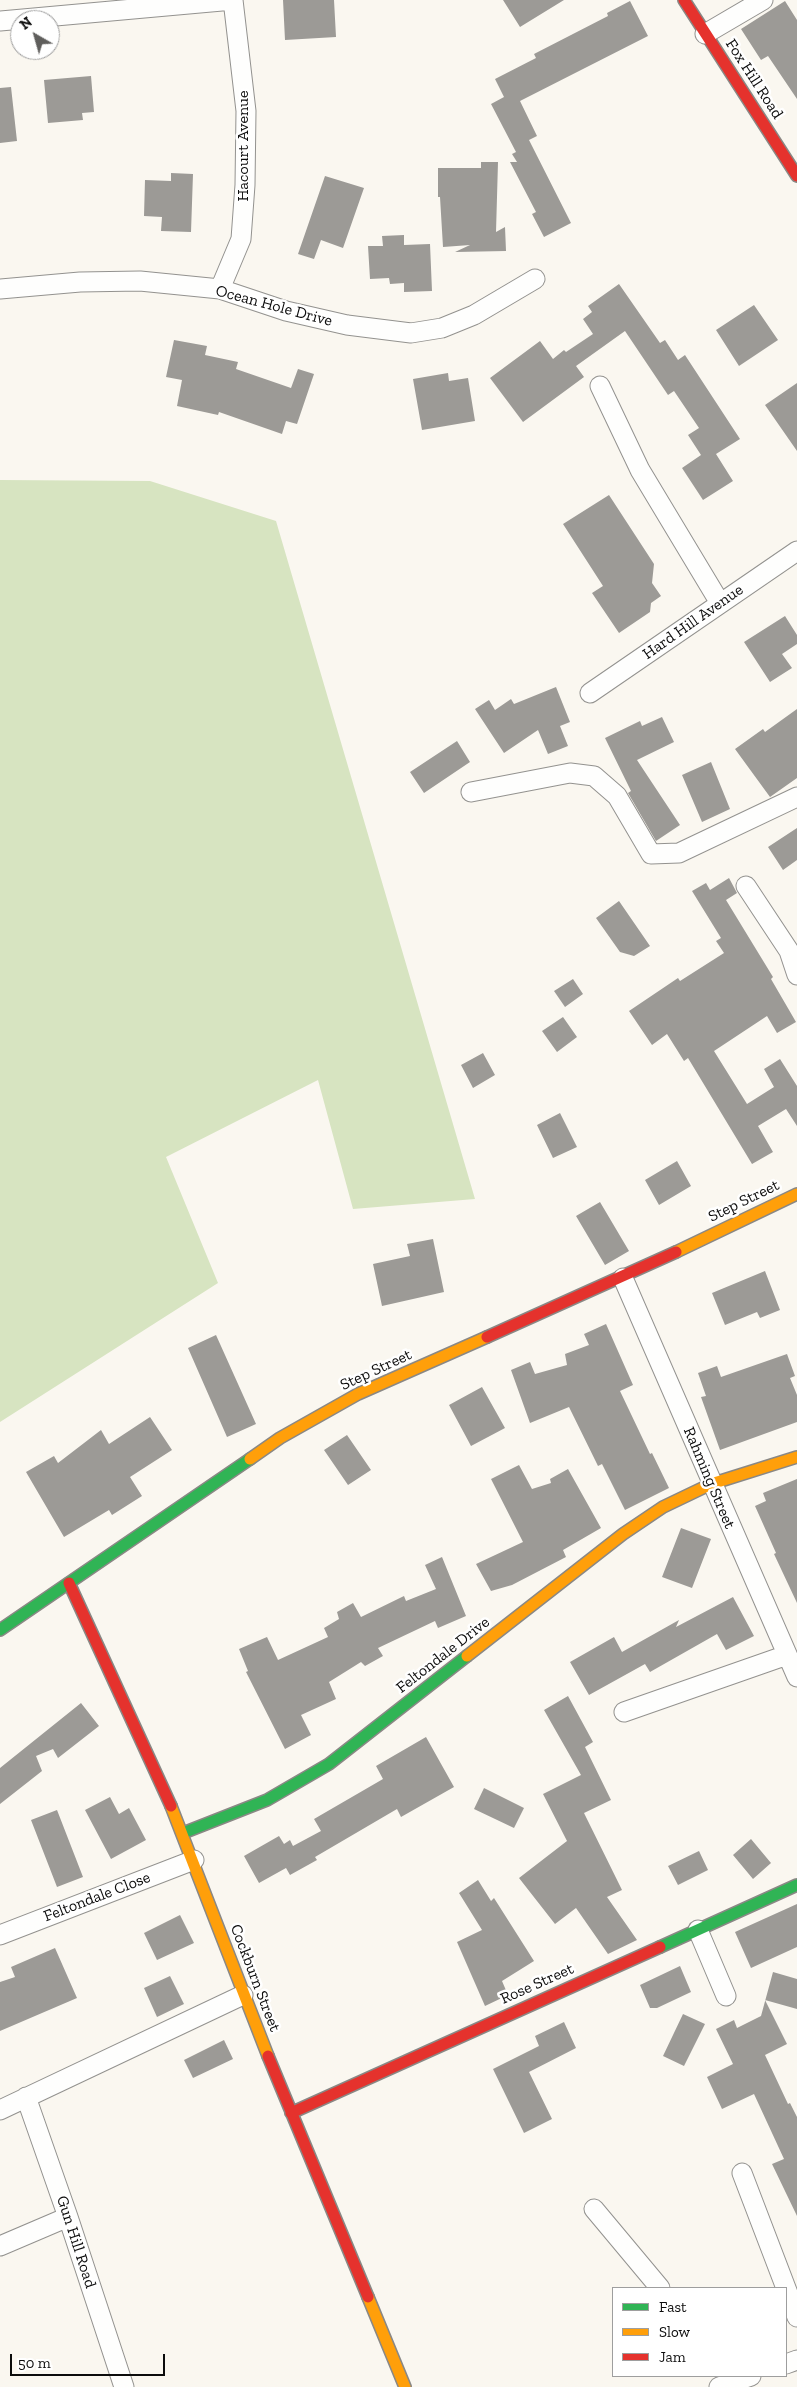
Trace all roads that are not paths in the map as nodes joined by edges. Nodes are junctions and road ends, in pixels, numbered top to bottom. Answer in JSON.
{"nodes":[{"id":1,"x":233,"y":0,"type":"edge"},
{"id":2,"x":684,"y":0,"type":"edge"},
{"id":3,"x":763,"y":0,"type":"edge"},
{"id":4,"x":0,"y":21,"type":"edge"},
{"id":5,"x":705,"y":34,"type":"junction"},
{"id":6,"x":797,"y":176,"type":"edge"},
{"id":7,"x":535,"y":279,"type":"dead end"},
{"id":8,"x":0,"y":289,"type":"edge"},
{"id":9,"x":220,"y":289,"type":"junction"},
{"id":10,"x":600,"y":386,"type":"dead end"},
{"id":11,"x":797,"y":550,"type":"edge"},
{"id":12,"x":720,"y":603,"type":"junction"},
{"id":13,"x":590,"y":693,"type":"dead end"},
{"id":14,"x":471,"y":792,"type":"dead end"},
{"id":15,"x":797,"y":797,"type":"edge"},
{"id":16,"x":746,"y":886,"type":"dead end"},
{"id":17,"x":797,"y":975,"type":"edge"},
{"id":18,"x":797,"y":1194,"type":"edge"},
{"id":19,"x":623,"y":1278,"type":"junction"},
{"id":20,"x":797,"y":1457,"type":"edge"},
{"id":21,"x":711,"y":1484,"type":"junction"},
{"id":22,"x":69,"y":1583,"type":"junction"},
{"id":23,"x":0,"y":1630,"type":"edge"},
{"id":24,"x":787,"y":1655,"type":"junction"},
{"id":25,"x":797,"y":1677,"type":"edge"},
{"id":26,"x":624,"y":1712,"type":"dead end"},
{"id":27,"x":183,"y":1833,"type":"junction"},
{"id":28,"x":194,"y":1860,"type":"junction"},
{"id":29,"x":797,"y":1885,"type":"edge"},
{"id":30,"x":698,"y":1930,"type":"junction"},
{"id":31,"x":0,"y":1935,"type":"edge"},
{"id":32,"x":244,"y":1995,"type":"junction"},
{"id":33,"x":726,"y":1996,"type":"dead end"},
{"id":34,"x":26,"y":2097,"type":"junction"},
{"id":35,"x":0,"y":2110,"type":"edge"},
{"id":36,"x":291,"y":2112,"type":"junction"},
{"id":37,"x":742,"y":2173,"type":"dead end"},
{"id":38,"x":594,"y":2209,"type":"dead end"},
{"id":39,"x":68,"y":2217,"type":"junction"},
{"id":40,"x":0,"y":2246,"type":"edge"},
{"id":41,"x":659,"y":2287,"type":"edge"},
{"id":42,"x":786,"y":2287,"type":"edge"},
{"id":43,"x":787,"y":2291,"type":"edge"},
{"id":44,"x":797,"y":2317,"type":"edge"},
{"id":45,"x":748,"y":2377,"type":"edge"},
{"id":46,"x":124,"y":2387,"type":"edge"},
{"id":47,"x":405,"y":2387,"type":"edge"},
{"id":48,"x":719,"y":2387,"type":"edge"}],
"edges":[{"from":1,"to":4,"type":"street"},
{"from":1,"to":9,"type":"street","name":"Hacourt Avenue"},
{"from":2,"to":5,"type":"street","name":"Fox Hill Road"},
{"from":3,"to":5,"type":"street"},
{"from":5,"to":6,"type":"street","name":"Fox Hill Road"},
{"from":7,"to":9,"type":"street","name":"Ocean Hole Drive"},
{"from":8,"to":9,"type":"street","name":"Ocean Hole Drive"},
{"from":10,"to":12,"type":"street"},
{"from":11,"to":12,"type":"street","name":"Hard Hill Avenue"},
{"from":12,"to":13,"type":"street","name":"Hard Hill Avenue"},
{"from":14,"to":15,"type":"street"},
{"from":16,"to":17,"type":"street"},
{"from":18,"to":19,"type":"street","name":"Step Street"},
{"from":19,"to":21,"type":"street","name":"Rahming Street"},
{"from":19,"to":22,"type":"street","name":"Step Street"},
{"from":20,"to":21,"type":"street","name":"Feltondale Drive"},
{"from":21,"to":24,"type":"street","name":"Rahming Street"},
{"from":21,"to":27,"type":"street","name":"Feltondale Drive"},
{"from":22,"to":23,"type":"street","name":"Step Street"},
{"from":22,"to":27,"type":"street","name":"Cockburn Street"},
{"from":24,"to":25,"type":"street","name":"Rahming Street"},
{"from":24,"to":26,"type":"street"},
{"from":27,"to":28,"type":"street","name":"Cockburn Street"},
{"from":28,"to":31,"type":"street","name":"Feltondale Close"},
{"from":28,"to":32,"type":"street","name":"Cockburn Street"},
{"from":29,"to":30,"type":"street","name":"Rose Street"},
{"from":30,"to":33,"type":"street"},
{"from":30,"to":36,"type":"street","name":"Rose Street"},
{"from":32,"to":34,"type":"street"},
{"from":32,"to":36,"type":"street","name":"Cockburn Street"},
{"from":34,"to":35,"type":"street"},
{"from":34,"to":39,"type":"street","name":"Gun Hill Road"},
{"from":36,"to":47,"type":"street","name":"Cockburn Street"},
{"from":37,"to":42,"type":"street"},
{"from":38,"to":41,"type":"street"},
{"from":39,"to":40,"type":"street"},
{"from":39,"to":46,"type":"street","name":"Gun Hill Road"},
{"from":43,"to":44,"type":"street"},
{"from":45,"to":48,"type":"street"}]}
